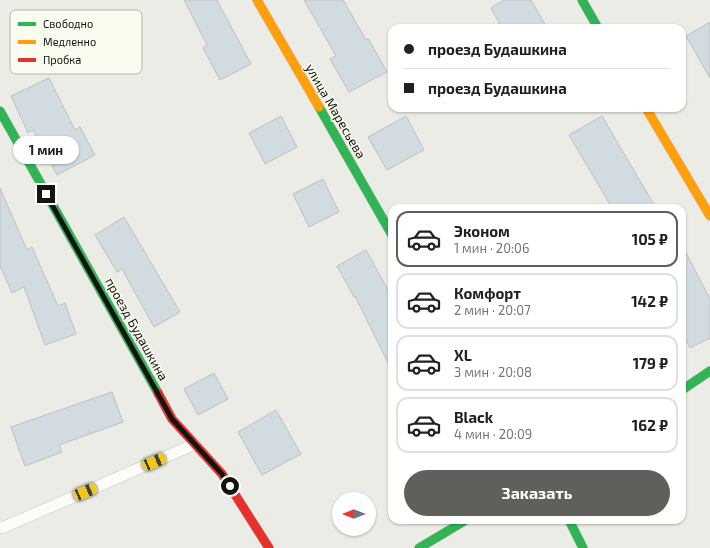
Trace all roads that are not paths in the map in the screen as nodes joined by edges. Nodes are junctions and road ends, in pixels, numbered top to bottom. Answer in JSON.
{"nodes":[{"id":1,"x":257,"y":0,"type":"edge"},
{"id":2,"x":582,"y":0,"type":"edge"},
{"id":3,"x":596,"y":24,"type":"edge"},
{"id":4,"x":0,"y":111,"type":"edge"},
{"id":5,"x":648,"y":112,"type":"edge"},
{"id":6,"x":710,"y":216,"type":"edge"},
{"id":7,"x":388,"y":228,"type":"edge"},
{"id":8,"x":710,"y":371,"type":"edge"},
{"id":9,"x":686,"y":387,"type":"edge"},
{"id":10,"x":195,"y":444,"type":"junction"},
{"id":11,"x":459,"y":524,"type":"edge"},
{"id":12,"x":571,"y":524,"type":"edge"},
{"id":13,"x":2,"y":528,"type":"dead end"},
{"id":14,"x":269,"y":548,"type":"edge"},
{"id":15,"x":419,"y":548,"type":"edge"},
{"id":16,"x":583,"y":548,"type":"edge"}],
"edges":[{"from":1,"to":7,"type":"street","name":"улица Маресьева"},
{"from":2,"to":3,"type":"street"},
{"from":4,"to":10,"type":"street","name":"проезд Будашкина"},
{"from":5,"to":6,"type":"street"},
{"from":8,"to":9,"type":"street"},
{"from":10,"to":13,"type":"lane"},
{"from":10,"to":14,"type":"street","name":"проезд Будашкина"},
{"from":11,"to":15,"type":"street"},
{"from":12,"to":16,"type":"street"}]}
